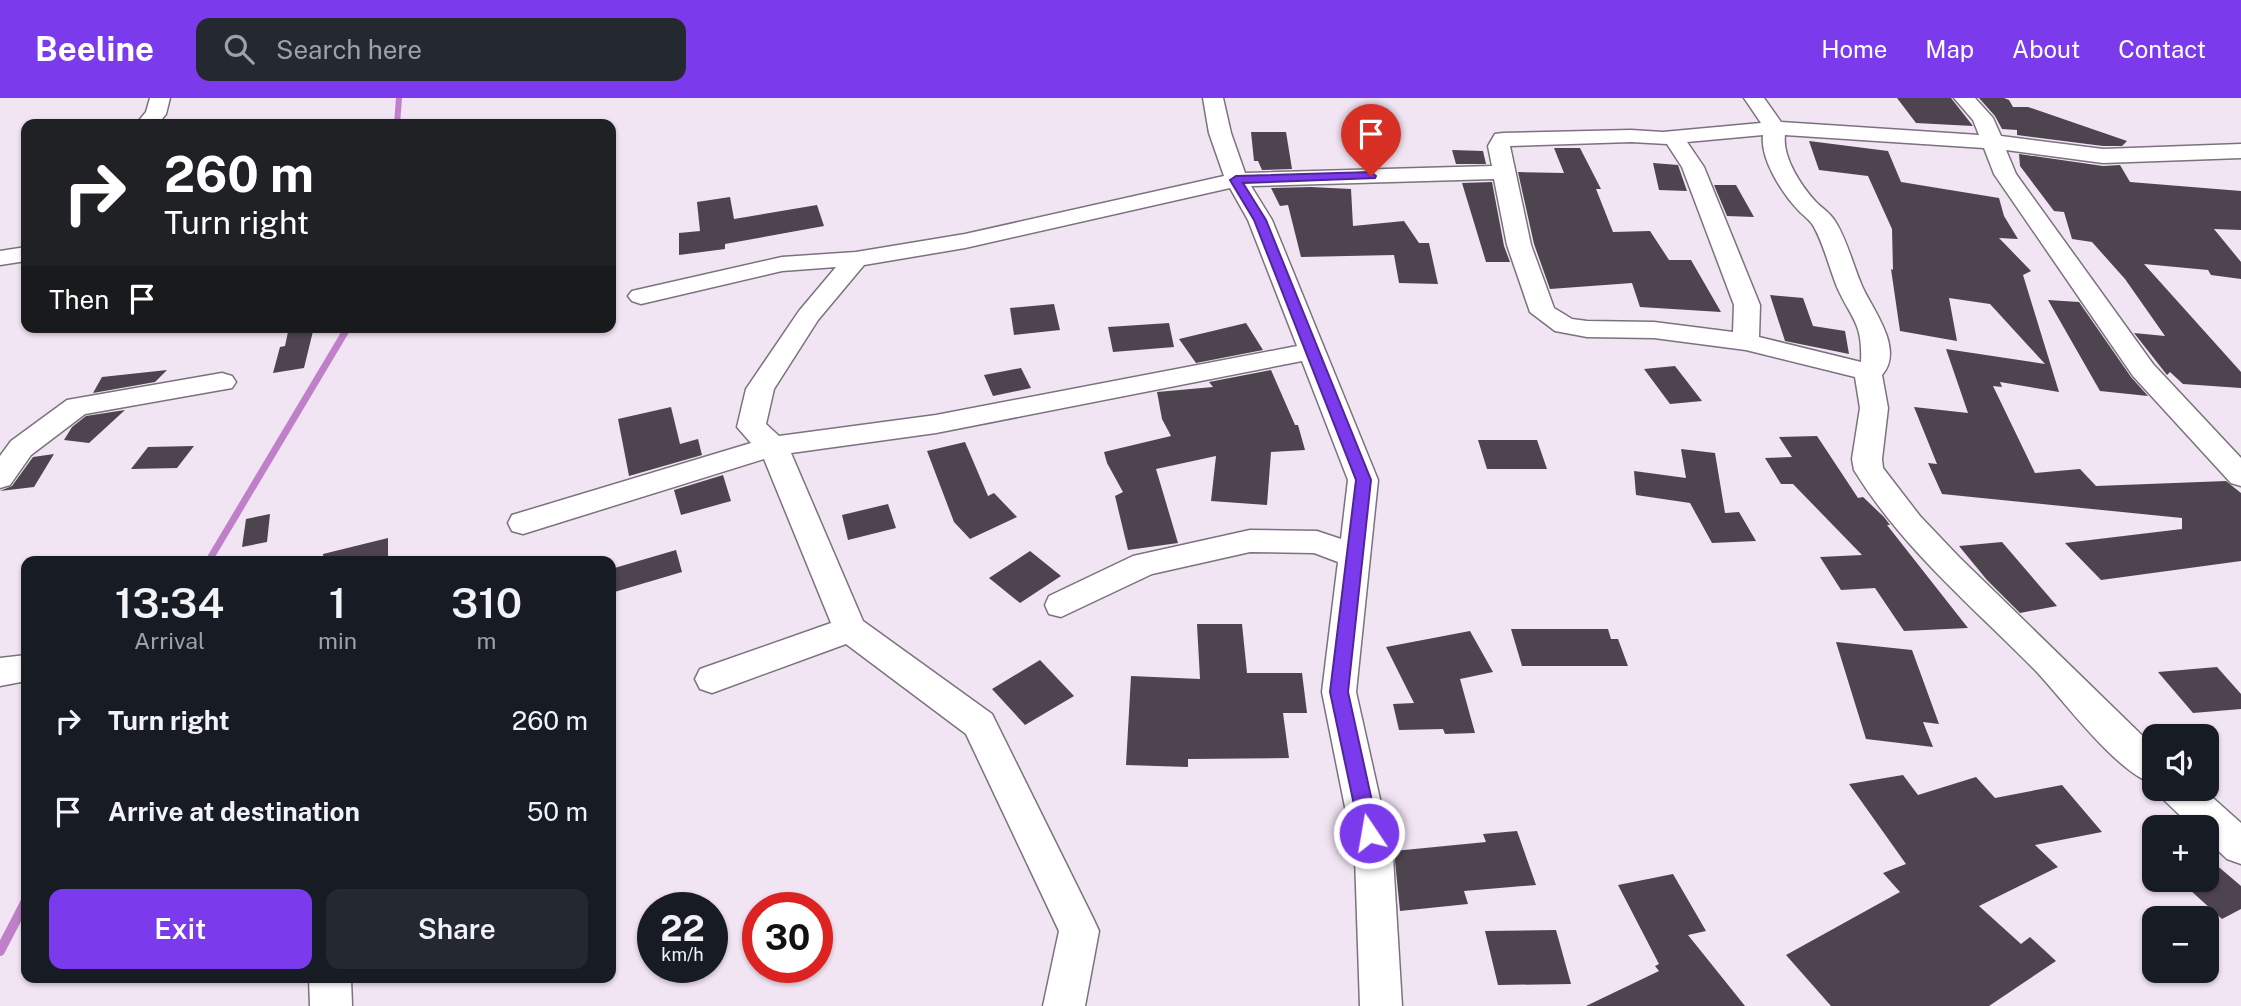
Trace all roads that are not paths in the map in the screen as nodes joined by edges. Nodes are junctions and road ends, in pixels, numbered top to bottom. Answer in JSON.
{"nodes":[{"id":1,"x":160,"y":98,"type":"edge"},
{"id":2,"x":1213,"y":98,"type":"edge"},
{"id":3,"x":1754,"y":98,"type":"edge"},
{"id":4,"x":1964,"y":98,"type":"edge"},
{"id":5,"x":151,"y":119,"type":"edge"},
{"id":6,"x":1775,"y":128,"type":"junction"},
{"id":7,"x":1673,"y":137,"type":"junction"},
{"id":8,"x":1994,"y":142,"type":"junction"},
{"id":9,"x":2241,"y":151,"type":"edge"},
{"id":10,"x":1505,"y":172,"type":"junction"},
{"id":11,"x":1236,"y":180,"type":"junction"},
{"id":12,"x":21,"y":255,"type":"edge"},
{"id":13,"x":0,"y":258,"type":"edge"},
{"id":14,"x":856,"y":259,"type":"junction"},
{"id":15,"x":641,"y":296,"type":"dead end"},
{"id":16,"x":1746,"y":342,"type":"junction"},
{"id":17,"x":1312,"y":351,"type":"junction"},
{"id":18,"x":1868,"y":372,"type":"junction"},
{"id":19,"x":222,"y":382,"type":"dead end"},
{"id":20,"x":773,"y":446,"type":"junction"},
{"id":21,"x":2241,"y":476,"type":"edge"},
{"id":22,"x":0,"y":478,"type":"edge"},
{"id":23,"x":523,"y":523,"type":"dead end"},
{"id":24,"x":1356,"y":557,"type":"junction"},
{"id":25,"x":1061,"y":605,"type":"dead end"},
{"id":26,"x":850,"y":629,"type":"junction"},
{"id":27,"x":21,"y":669,"type":"edge"},
{"id":28,"x":0,"y":672,"type":"edge"},
{"id":29,"x":712,"y":679,"type":"dead end"},
{"id":30,"x":2142,"y":758,"type":"edge"},
{"id":31,"x":2190,"y":801,"type":"edge"},
{"id":32,"x":2241,"y":847,"type":"edge"},
{"id":33,"x":330,"y":983,"type":"edge"},
{"id":34,"x":331,"y":1006,"type":"edge"},
{"id":35,"x":1064,"y":1006,"type":"edge"},
{"id":36,"x":1381,"y":1006,"type":"edge"}],
"edges":[{"from":1,"to":5,"type":"street"},
{"from":2,"to":11,"type":"street"},
{"from":3,"to":6,"type":"street"},
{"from":4,"to":8,"type":"street"},
{"from":6,"to":7,"type":"street"},
{"from":6,"to":8,"type":"street"},
{"from":6,"to":18,"type":"street"},
{"from":7,"to":10,"type":"street"},
{"from":7,"to":16,"type":"street"},
{"from":8,"to":9,"type":"street"},
{"from":8,"to":21,"type":"street"},
{"from":10,"to":11,"type":"street"},
{"from":10,"to":16,"type":"street"},
{"from":11,"to":14,"type":"street"},
{"from":11,"to":17,"type":"street"},
{"from":12,"to":13,"type":"street"},
{"from":14,"to":15,"type":"street"},
{"from":14,"to":20,"type":"street"},
{"from":16,"to":18,"type":"street"},
{"from":17,"to":20,"type":"street"},
{"from":17,"to":24,"type":"street"},
{"from":18,"to":30,"type":"street"},
{"from":19,"to":22,"type":"street"},
{"from":20,"to":23,"type":"street"},
{"from":20,"to":26,"type":"street"},
{"from":24,"to":25,"type":"street"},
{"from":24,"to":36,"type":"street"},
{"from":26,"to":29,"type":"street"},
{"from":26,"to":35,"type":"street"},
{"from":27,"to":28,"type":"street"},
{"from":31,"to":32,"type":"street"},
{"from":33,"to":34,"type":"street"}]}
